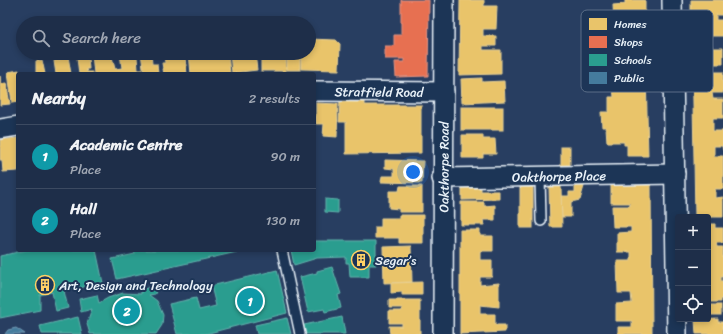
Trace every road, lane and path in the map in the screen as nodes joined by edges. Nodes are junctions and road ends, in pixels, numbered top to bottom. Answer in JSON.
{"nodes":[{"id":1,"x":444,"y":0,"type":"edge"},
{"id":2,"x":672,"y":0,"type":"edge"},
{"id":3,"x":672,"y":10,"type":"edge"},
{"id":4,"x":316,"y":91,"type":"edge"},
{"id":5,"x":444,"y":92,"type":"junction"},
{"id":6,"x":674,"y":92,"type":"edge"},
{"id":7,"x":16,"y":126,"type":"edge"},
{"id":8,"x":0,"y":129,"type":"edge"},
{"id":9,"x":675,"y":174,"type":"junction"},
{"id":10,"x":540,"y":177,"type":"junction"},
{"id":11,"x":442,"y":178,"type":"junction"},
{"id":12,"x":541,"y":221,"type":"dead end"},
{"id":13,"x":282,"y":252,"type":"edge"},
{"id":14,"x":300,"y":334,"type":"edge"},
{"id":15,"x":443,"y":334,"type":"edge"},
{"id":16,"x":677,"y":334,"type":"edge"}],
"edges":[{"from":1,"to":5,"type":"street","name":"Oakthorpe Road"},
{"from":2,"to":3,"type":"street"},
{"from":4,"to":5,"type":"street","name":"Stratfield Road"},
{"from":5,"to":11,"type":"street","name":"Oakthorpe Road"},
{"from":6,"to":9,"type":"street"},
{"from":7,"to":8,"type":"street"},
{"from":9,"to":10,"type":"street","name":"Oakthorpe Place"},
{"from":9,"to":16,"type":"street"},
{"from":10,"to":11,"type":"street","name":"Oakthorpe Place"},
{"from":10,"to":12,"type":"lane"},
{"from":11,"to":15,"type":"street","name":"Oakthorpe Road"},
{"from":13,"to":14,"type":"lane"}]}
